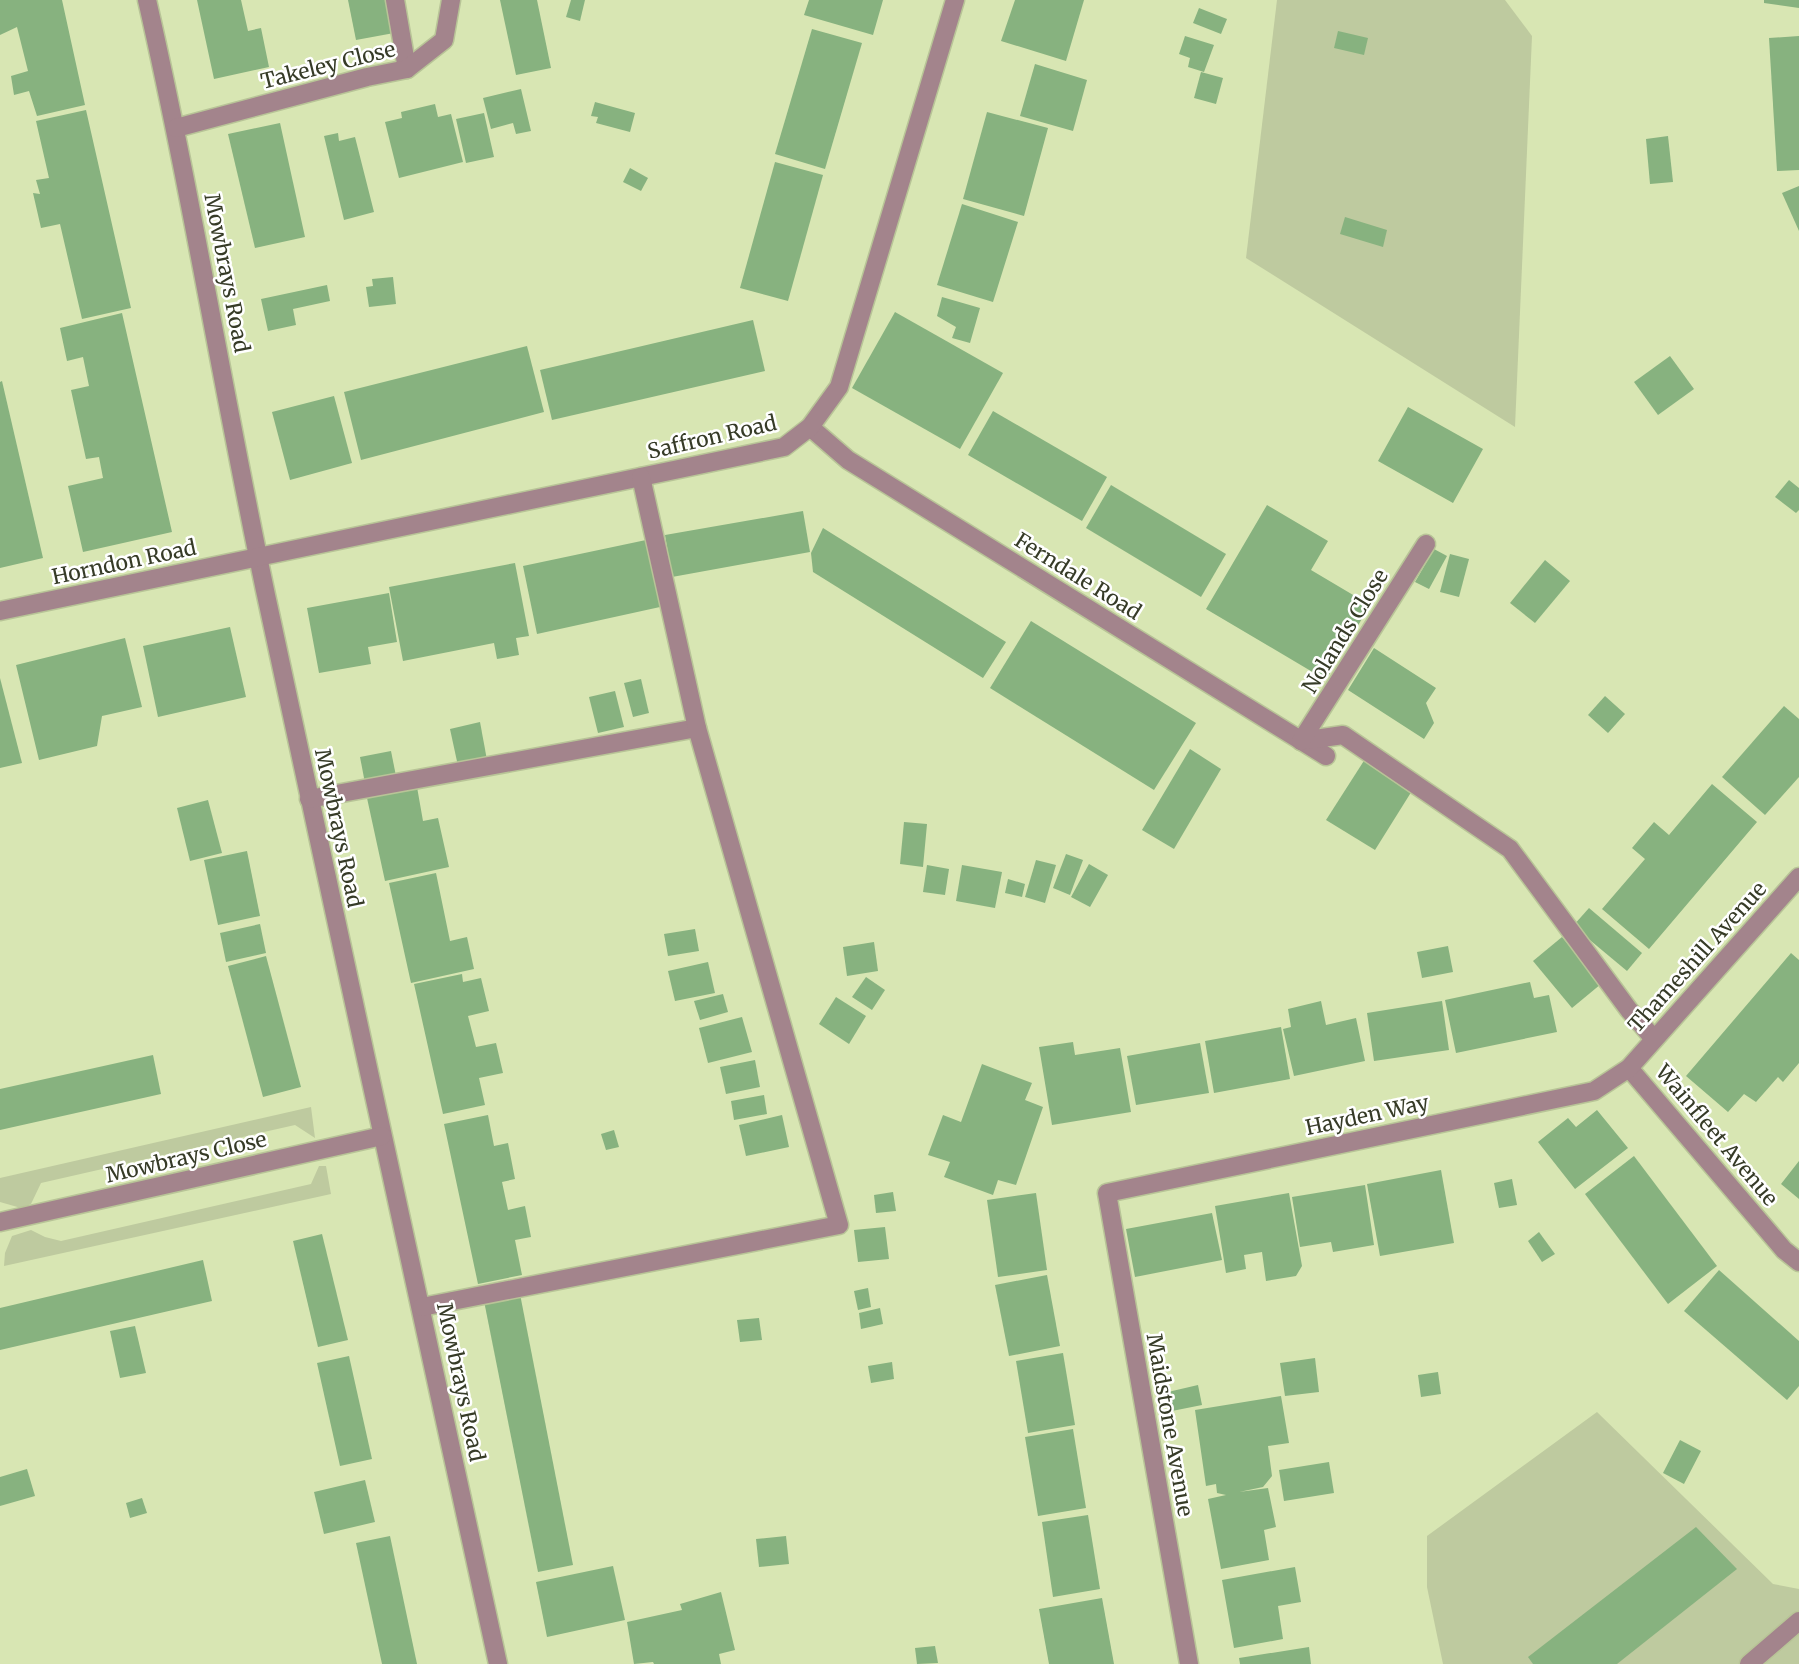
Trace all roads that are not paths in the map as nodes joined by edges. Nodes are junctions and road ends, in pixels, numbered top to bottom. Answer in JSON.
{"nodes":[{"id":1,"x":147,"y":0,"type":"edge"},
{"id":2,"x":395,"y":0,"type":"edge"},
{"id":3,"x":451,"y":0,"type":"edge"},
{"id":4,"x":955,"y":0,"type":"edge"},
{"id":5,"x":407,"y":69,"type":"junction"},
{"id":6,"x":176,"y":128,"type":"junction"},
{"id":7,"x":810,"y":428,"type":"junction"},
{"id":8,"x":641,"y":477,"type":"junction"},
{"id":9,"x":1426,"y":544,"type":"dead end"},
{"id":10,"x":258,"y":558,"type":"junction"},
{"id":11,"x":0,"y":611,"type":"edge"},
{"id":12,"x":697,"y":728,"type":"junction"},
{"id":13,"x":1301,"y":741,"type":"junction"},
{"id":14,"x":1326,"y":757,"type":"dead end"},
{"id":15,"x":309,"y":799,"type":"junction"},
{"id":16,"x":1799,"y":877,"type":"edge"},
{"id":17,"x":1654,"y":1039,"type":"junction"},
{"id":18,"x":1629,"y":1068,"type":"junction"},
{"id":19,"x":382,"y":1136,"type":"junction"},
{"id":20,"x":1107,"y":1193,"type":"joint"},
{"id":21,"x":0,"y":1222,"type":"edge"},
{"id":22,"x":1799,"y":1262,"type":"edge"},
{"id":23,"x":422,"y":1307,"type":"junction"},
{"id":24,"x":1799,"y":1621,"type":"edge"},
{"id":25,"x":498,"y":1664,"type":"edge"},
{"id":26,"x":1189,"y":1664,"type":"edge"},
{"id":27,"x":1749,"y":1664,"type":"edge"}],
"edges":[{"from":1,"to":6,"type":"street","name":"Mowbrays Road"},
{"from":2,"to":5,"type":"street"},
{"from":3,"to":5,"type":"street","name":"Takeley Close"},
{"from":4,"to":7,"type":"street","name":"Saffron Road"},
{"from":5,"to":6,"type":"street","name":"Takeley Close"},
{"from":6,"to":10,"type":"street","name":"Mowbrays Road"},
{"from":7,"to":8,"type":"street","name":"Saffron Road"},
{"from":7,"to":13,"type":"street","name":"Ferndale Road"},
{"from":8,"to":10,"type":"street","name":"Saffron Road"},
{"from":8,"to":12,"type":"street"},
{"from":9,"to":13,"type":"street","name":"Nolands Close"},
{"from":10,"to":11,"type":"street","name":"Horndon Road"},
{"from":10,"to":15,"type":"street","name":"Mowbrays Road"},
{"from":12,"to":15,"type":"street"},
{"from":12,"to":23,"type":"street"},
{"from":13,"to":14,"type":"street","name":"Ferndale Road"},
{"from":13,"to":17,"type":"street"},
{"from":15,"to":19,"type":"street","name":"Mowbrays Road"},
{"from":16,"to":17,"type":"street","name":"Thameshill Avenue"},
{"from":17,"to":18,"type":"street","name":"Thameshill Avenue"},
{"from":18,"to":20,"type":"street","name":"Hayden Way"},
{"from":18,"to":22,"type":"street","name":"Wainfleet Avenue"},
{"from":19,"to":21,"type":"street","name":"Mowbrays Close"},
{"from":19,"to":23,"type":"street","name":"Mowbrays Road"},
{"from":20,"to":26,"type":"street","name":"Maidstone Avenue"},
{"from":23,"to":25,"type":"street","name":"Mowbrays Road"},
{"from":24,"to":27,"type":"street"}]}
